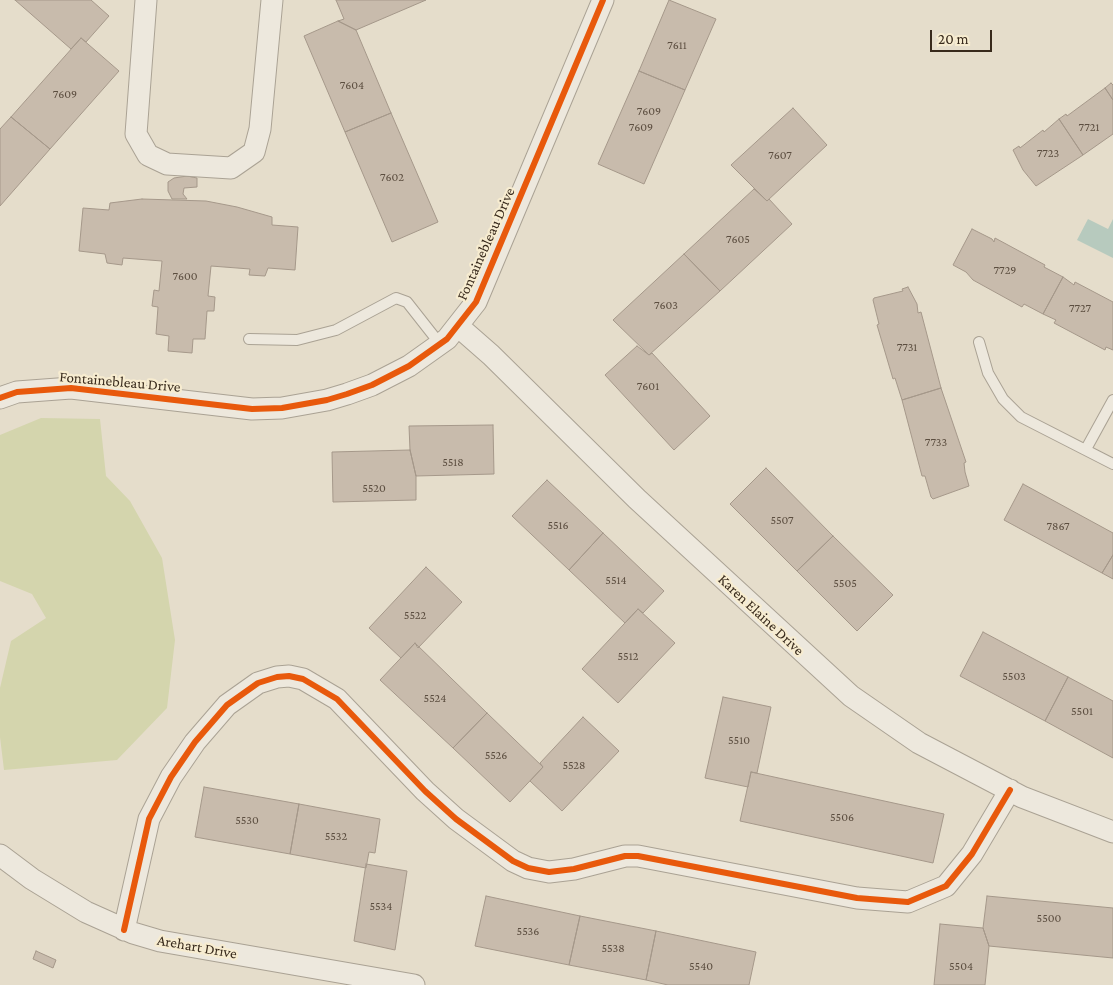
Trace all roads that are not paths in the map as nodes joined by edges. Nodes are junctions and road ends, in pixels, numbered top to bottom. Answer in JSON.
{"nodes":[{"id":1,"x":146,"y":0,"type":"edge"},
{"id":2,"x":272,"y":0,"type":"edge"},
{"id":3,"x":603,"y":0,"type":"edge"},
{"id":4,"x":459,"y":327,"type":"junction"},
{"id":5,"x":249,"y":339,"type":"dead end"},
{"id":6,"x":979,"y":342,"type":"dead end"},
{"id":7,"x":440,"y":344,"type":"junction"},
{"id":8,"x":0,"y":398,"type":"edge"},
{"id":9,"x":1113,"y":400,"type":"edge"},
{"id":10,"x":1086,"y":449,"type":"junction"},
{"id":11,"x":1113,"y":464,"type":"edge"},
{"id":12,"x":1010,"y":790,"type":"junction"},
{"id":13,"x":1113,"y":832,"type":"edge"},
{"id":14,"x":0,"y":855,"type":"edge"},
{"id":15,"x":124,"y":930,"type":"junction"},
{"id":16,"x":414,"y":985,"type":"edge"}],
"edges":[{"from":1,"to":2,"type":"street"},
{"from":3,"to":4,"type":"street","name":"Fontainebleau Drive"},
{"from":4,"to":7,"type":"street","name":"Fontainebleau Drive"},
{"from":4,"to":12,"type":"street","name":"Karen Elaine Drive"},
{"from":5,"to":7,"type":"lane"},
{"from":6,"to":10,"type":"lane"},
{"from":7,"to":8,"type":"street","name":"Fontainebleau Drive"},
{"from":9,"to":10,"type":"lane"},
{"from":10,"to":11,"type":"lane"},
{"from":12,"to":13,"type":"street","name":"Karen Elaine Drive"},
{"from":12,"to":15,"type":"street"},
{"from":14,"to":15,"type":"street","name":"Arehart Drive"},
{"from":15,"to":16,"type":"street","name":"Arehart Drive"}]}
